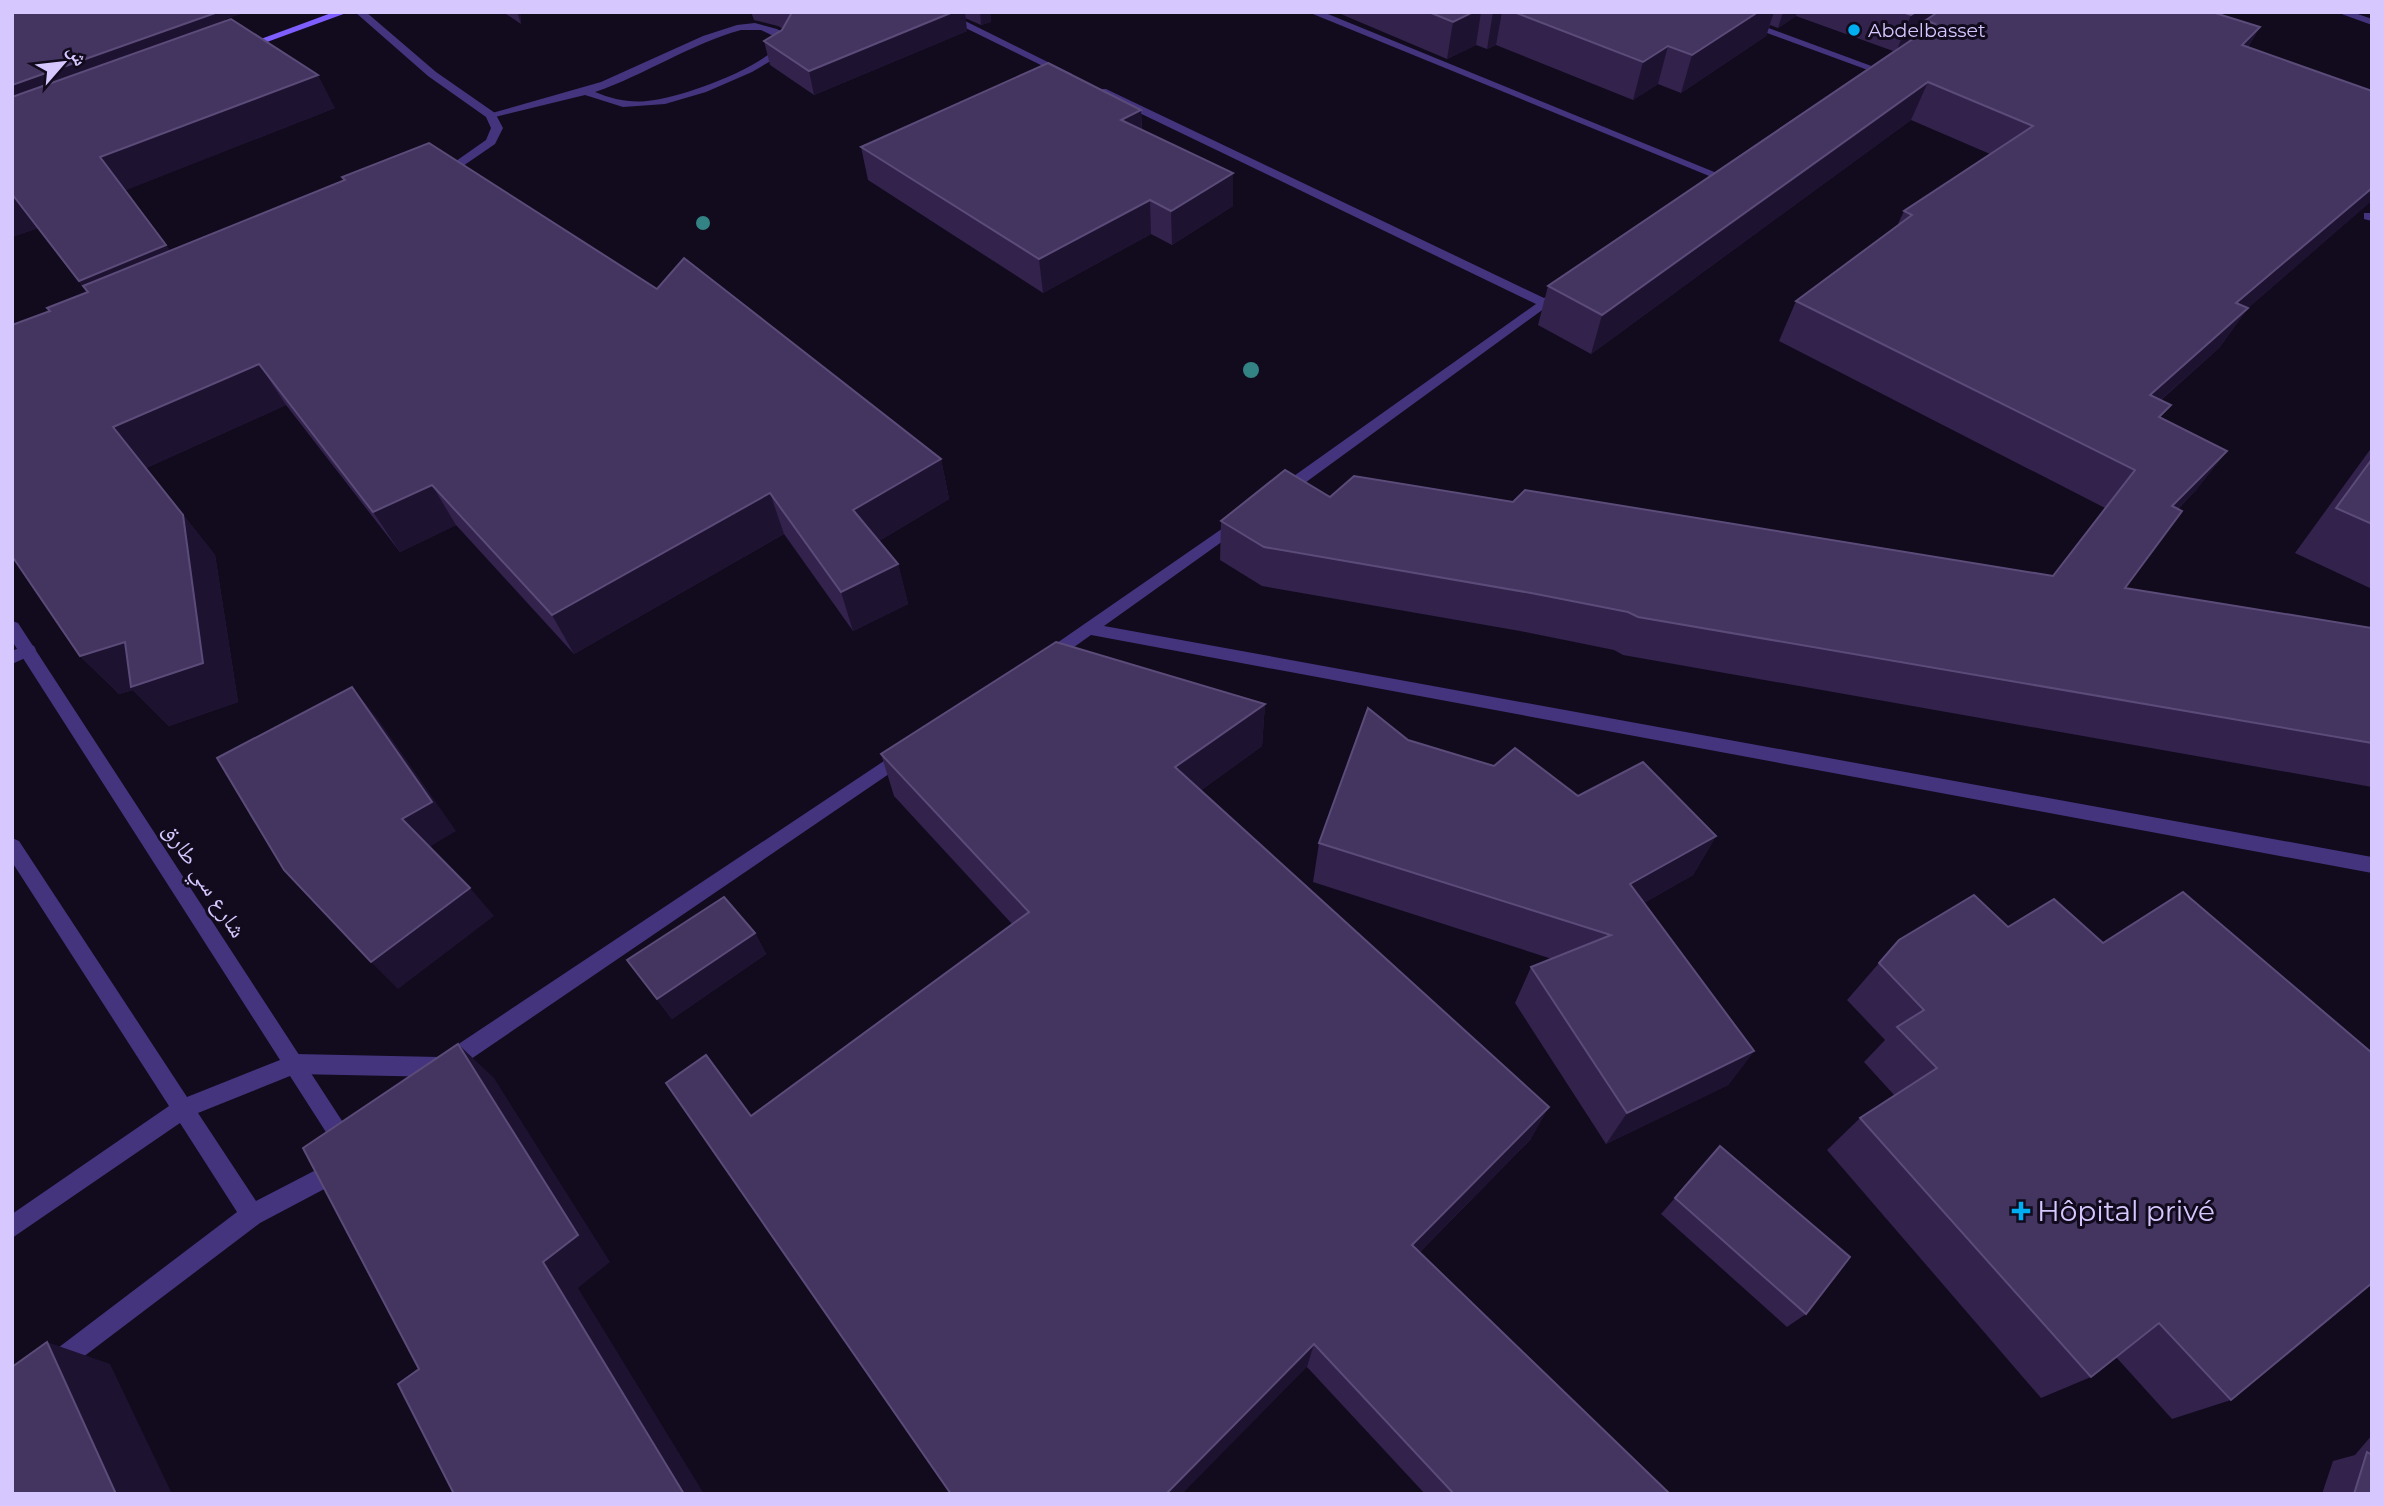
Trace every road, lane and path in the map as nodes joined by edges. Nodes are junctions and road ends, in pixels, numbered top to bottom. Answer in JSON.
{"nodes":[{"id":1,"x":344,"y":12,"type":"edge"},
{"id":2,"x":360,"y":12,"type":"edge"},
{"id":3,"x":938,"y":12,"type":"edge"},
{"id":4,"x":1313,"y":12,"type":"edge"},
{"id":5,"x":1714,"y":12,"type":"edge"},
{"id":6,"x":2341,"y":12,"type":"edge"},
{"id":7,"x":2372,"y":22,"type":"edge"},
{"id":8,"x":234,"y":51,"type":"edge"},
{"id":9,"x":1880,"y":71,"type":"edge"},
{"id":10,"x":1074,"y":78,"type":"edge"},
{"id":11,"x":1086,"y":83,"type":"edge"},
{"id":12,"x":585,"y":91,"type":"junction"},
{"id":13,"x":491,"y":115,"type":"junction"},
{"id":14,"x":1723,"y":178,"type":"edge"},
{"id":15,"x":427,"y":183,"type":"edge"},
{"id":16,"x":1568,"y":287,"type":"edge"},
{"id":17,"x":1545,"y":303,"type":"junction"},
{"id":18,"x":1272,"y":499,"type":"edge"},
{"id":19,"x":1250,"y":515,"type":"edge"},
{"id":20,"x":12,"y":627,"type":"edge"},
{"id":21,"x":1090,"y":629,"type":"junction"},
{"id":22,"x":20,"y":654,"type":"edge"},
{"id":23,"x":1032,"y":668,"type":"edge"},
{"id":24,"x":916,"y":746,"type":"edge"},
{"id":25,"x":12,"y":846,"type":"edge"},
{"id":26,"x":2372,"y":864,"type":"edge"},
{"id":27,"x":295,"y":1064,"type":"junction"},
{"id":28,"x":442,"y":1067,"type":"junction"},
{"id":29,"x":425,"y":1086,"type":"edge"},
{"id":30,"x":181,"y":1110,"type":"junction"},
{"id":31,"x":252,"y":1216,"type":"junction"},
{"id":32,"x":12,"y":1227,"type":"edge"},
{"id":33,"x":34,"y":1380,"type":"edge"}],
"edges":[{"from":1,"to":8,"type":"main road"},
{"from":2,"to":13,"type":"street"},
{"from":3,"to":10,"type":"street"},
{"from":4,"to":14,"type":"street"},
{"from":5,"to":9,"type":"street"},
{"from":6,"to":7,"type":"street"},
{"from":11,"to":17,"type":"street"},
{"from":12,"to":12,"type":"street"},
{"from":12,"to":13,"type":"street"},
{"from":13,"to":15,"type":"street"},
{"from":16,"to":17,"type":"street"},
{"from":17,"to":18,"type":"street"},
{"from":19,"to":21,"type":"street"},
{"from":20,"to":22,"type":"street","name":"شارع سي طارق"},
{"from":21,"to":23,"type":"street"},
{"from":21,"to":26,"type":"street"},
{"from":22,"to":27,"type":"street","name":"شارع سي طارق"},
{"from":24,"to":28,"type":"street"},
{"from":25,"to":30,"type":"street"},
{"from":27,"to":28,"type":"street"},
{"from":27,"to":30,"type":"street"},
{"from":27,"to":31,"type":"street","name":"شارع سي طارق"},
{"from":28,"to":29,"type":"street"},
{"from":30,"to":31,"type":"street"},
{"from":30,"to":32,"type":"street"},
{"from":31,"to":33,"type":"street"}]}
